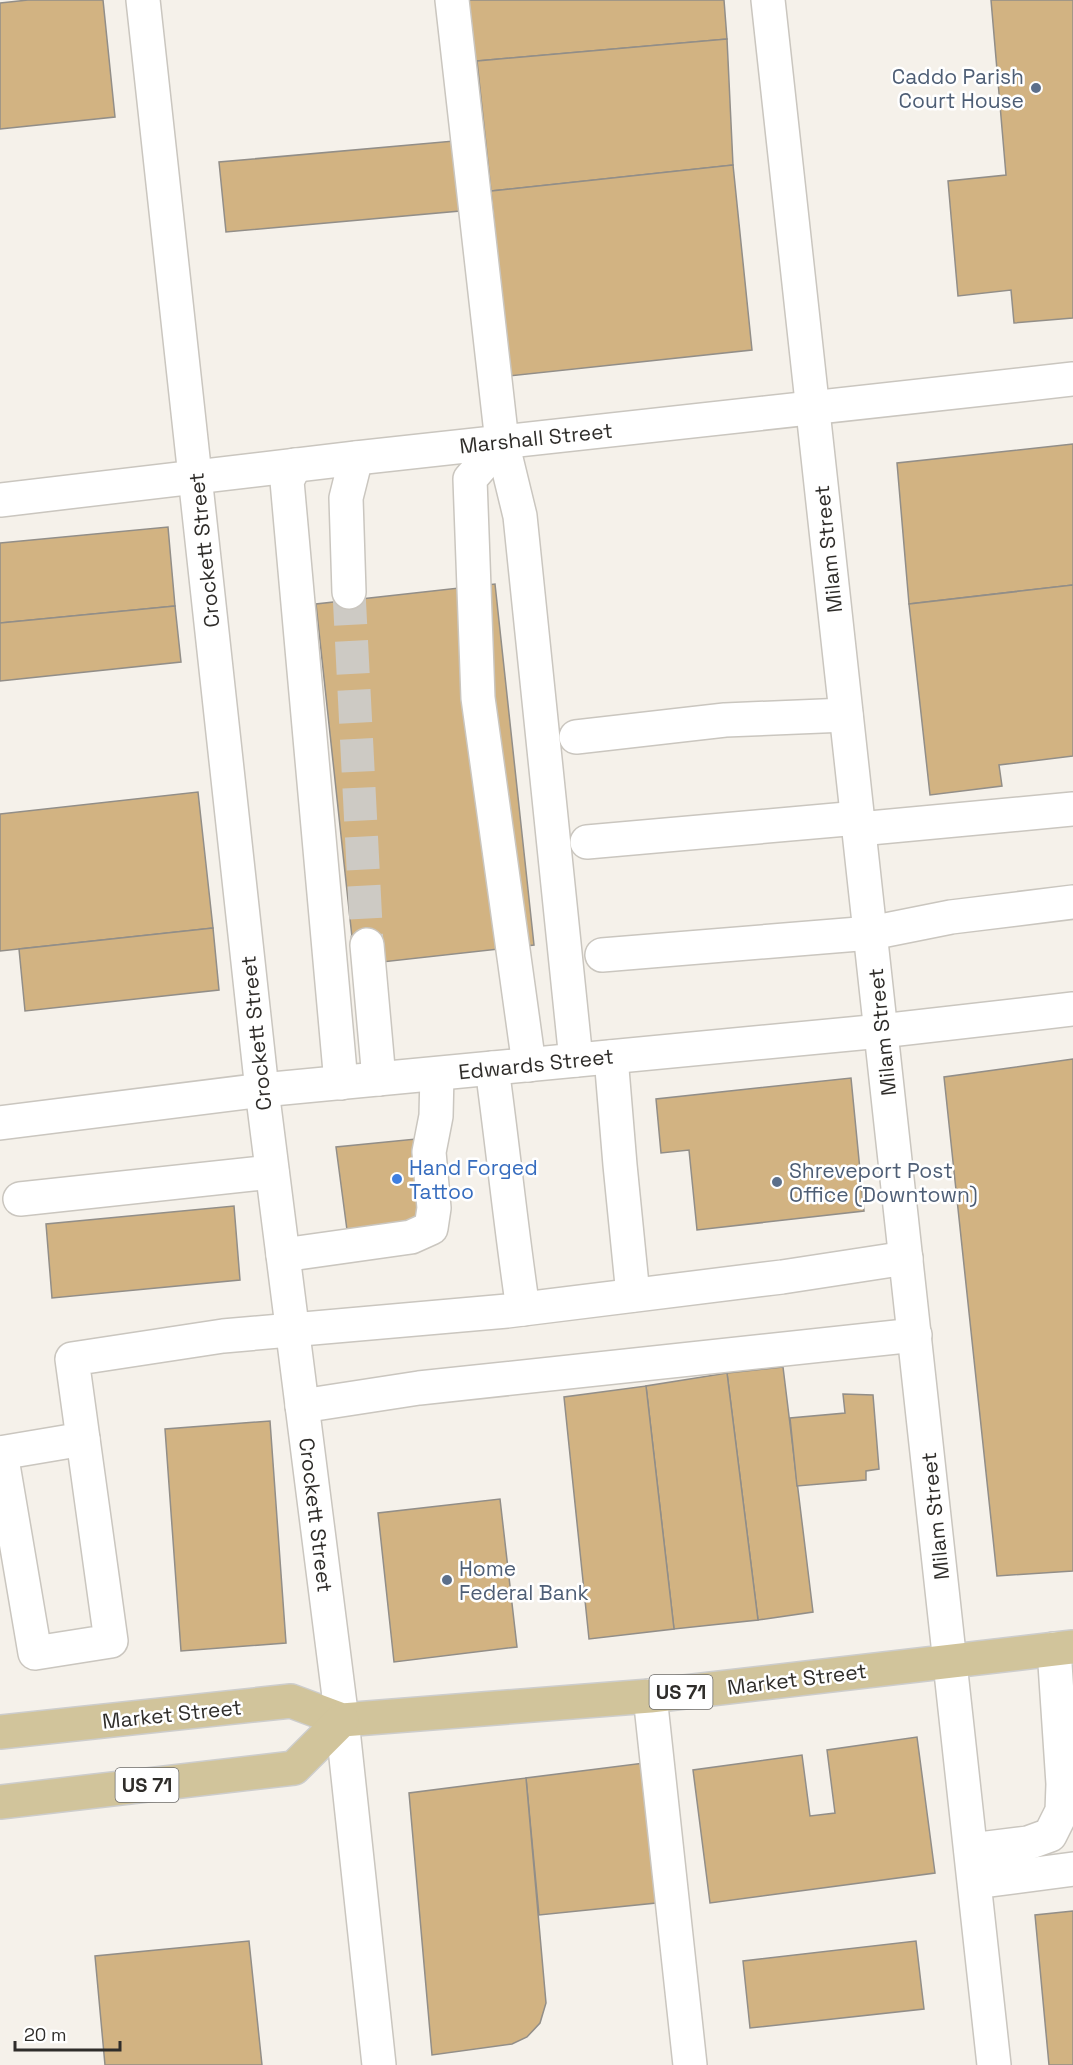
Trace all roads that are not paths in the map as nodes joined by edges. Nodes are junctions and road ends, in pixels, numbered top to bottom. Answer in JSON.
{"nodes":[{"id":1,"x":143,"y":0,"type":"edge"},
{"id":2,"x":452,"y":0,"type":"edge"},
{"id":3,"x":768,"y":0,"type":"edge"},
{"id":4,"x":1073,"y":379,"type":"edge"},
{"id":5,"x":813,"y":407,"type":"junction"},
{"id":6,"x":502,"y":442,"type":"junction"},
{"id":7,"x":356,"y":458,"type":"junction"},
{"id":8,"x":295,"y":465,"type":"junction"},
{"id":9,"x":196,"y":476,"type":"junction"},
{"id":10,"x":0,"y":500,"type":"edge"},
{"id":11,"x":349,"y":592,"type":"tunnel mouth"},
{"id":12,"x":846,"y":715,"type":"junction"},
{"id":13,"x":576,"y":737,"type":"dead end"},
{"id":14,"x":1073,"y":809,"type":"edge"},
{"id":15,"x":858,"y":823,"type":"junction"},
{"id":16,"x":587,"y":842,"type":"dead end"},
{"id":17,"x":1073,"y":902,"type":"edge"},
{"id":18,"x":871,"y":933,"type":"junction"},
{"id":19,"x":367,"y":945,"type":"tunnel mouth"},
{"id":20,"x":602,"y":954,"type":"dead end"},
{"id":21,"x":1073,"y":1010,"type":"edge"},
{"id":22,"x":881,"y":1031,"type":"junction"},
{"id":23,"x":611,"y":1057,"type":"junction"},
{"id":24,"x":576,"y":1060,"type":"junction"},
{"id":25,"x":529,"y":1065,"type":"junction"},
{"id":26,"x":492,"y":1068,"type":"junction"},
{"id":27,"x":436,"y":1074,"type":"junction"},
{"id":28,"x":380,"y":1079,"type":"junction"},
{"id":29,"x":341,"y":1083,"type":"junction"},
{"id":30,"x":262,"y":1090,"type":"junction"},
{"id":31,"x":0,"y":1123,"type":"edge"},
{"id":32,"x":272,"y":1172,"type":"junction"},
{"id":33,"x":20,"y":1199,"type":"dead end"},
{"id":34,"x":283,"y":1254,"type":"junction"},
{"id":35,"x":906,"y":1258,"type":"junction"},
{"id":36,"x":633,"y":1296,"type":"junction"},
{"id":37,"x":523,"y":1309,"type":"junction"},
{"id":38,"x":293,"y":1331,"type":"junction"},
{"id":39,"x":915,"y":1335,"type":"junction"},
{"id":40,"x":302,"y":1406,"type":"junction"},
{"id":41,"x":83,"y":1438,"type":"junction"},
{"id":42,"x":0,"y":1453,"type":"edge"},
{"id":43,"x":1064,"y":1648,"type":"edge"},
{"id":44,"x":951,"y":1661,"type":"junction"},
{"id":45,"x":650,"y":1696,"type":"junction"},
{"id":46,"x":342,"y":1719,"type":"junction"},
{"id":47,"x":0,"y":1732,"type":"edge"},
{"id":48,"x":0,"y":1802,"type":"edge"},
{"id":49,"x":973,"y":1866,"type":"junction"},
{"id":50,"x":1073,"y":1869,"type":"edge"},
{"id":51,"x":379,"y":2065,"type":"edge"},
{"id":52,"x":690,"y":2065,"type":"edge"},
{"id":53,"x":994,"y":2065,"type":"edge"}],
"edges":[{"from":1,"to":9,"type":"street","name":"Crockett Street"},
{"from":2,"to":6,"type":"street"},
{"from":3,"to":5,"type":"street","name":"Milam Street"},
{"from":4,"to":5,"type":"street","name":"Marshall Street"},
{"from":5,"to":6,"type":"street","name":"Marshall Street"},
{"from":5,"to":12,"type":"street","name":"Milam Street"},
{"from":6,"to":7,"type":"street","name":"Marshall Street"},
{"from":6,"to":24,"type":"street"},
{"from":6,"to":25,"type":"street"},
{"from":7,"to":8,"type":"street","name":"Marshall Street"},
{"from":7,"to":11,"type":"street"},
{"from":8,"to":9,"type":"street","name":"Marshall Street"},
{"from":8,"to":29,"type":"street"},
{"from":9,"to":10,"type":"street","name":"Marshall Street"},
{"from":9,"to":30,"type":"street","name":"Crockett Street"},
{"from":12,"to":13,"type":"street"},
{"from":12,"to":15,"type":"street","name":"Milam Street"},
{"from":14,"to":15,"type":"street"},
{"from":15,"to":16,"type":"street"},
{"from":15,"to":18,"type":"street","name":"Milam Street"},
{"from":17,"to":18,"type":"street"},
{"from":18,"to":20,"type":"street"},
{"from":18,"to":22,"type":"street","name":"Milam Street"},
{"from":19,"to":28,"type":"street"},
{"from":21,"to":22,"type":"street","name":"Edwards Street"},
{"from":22,"to":23,"type":"street","name":"Edwards Street"},
{"from":22,"to":35,"type":"street","name":"Milam Street"},
{"from":23,"to":24,"type":"street","name":"Edwards Street"},
{"from":23,"to":36,"type":"street"},
{"from":24,"to":25,"type":"street","name":"Edwards Street"},
{"from":25,"to":26,"type":"street","name":"Edwards Street"},
{"from":26,"to":27,"type":"street","name":"Edwards Street"},
{"from":26,"to":37,"type":"street"},
{"from":27,"to":28,"type":"street","name":"Edwards Street"},
{"from":27,"to":34,"type":"street"},
{"from":28,"to":29,"type":"street","name":"Edwards Street"},
{"from":29,"to":30,"type":"street","name":"Edwards Street"},
{"from":30,"to":31,"type":"street","name":"Edwards Street"},
{"from":30,"to":32,"type":"street","name":"Crockett Street"},
{"from":32,"to":33,"type":"street"},
{"from":32,"to":34,"type":"street","name":"Crockett Street"},
{"from":34,"to":38,"type":"street","name":"Crockett Street"},
{"from":35,"to":36,"type":"street"},
{"from":35,"to":39,"type":"street","name":"Milam Street"},
{"from":36,"to":37,"type":"street"},
{"from":37,"to":38,"type":"street"},
{"from":38,"to":40,"type":"street","name":"Crockett Street"},
{"from":38,"to":41,"type":"street"},
{"from":39,"to":40,"type":"street"},
{"from":39,"to":44,"type":"street","name":"Milam Street"},
{"from":40,"to":46,"type":"street","name":"Crockett Street"},
{"from":41,"to":42,"type":"street"},
{"from":41,"to":42,"type":"street"},
{"from":43,"to":44,"type":"main road","name":"Market Street","number":"US 71"},
{"from":43,"to":49,"type":"street"},
{"from":44,"to":45,"type":"main road","name":"Market Street","number":"US 71"},
{"from":44,"to":49,"type":"street","name":"Milam Street"},
{"from":45,"to":46,"type":"main road","name":"Market Street","number":"US 71"},
{"from":45,"to":52,"type":"street"},
{"from":46,"to":47,"type":"main road","name":"Market Street","number":"US 71"},
{"from":46,"to":48,"type":"main road","number":"US 71"},
{"from":46,"to":51,"type":"street","name":"Crockett Street"},
{"from":49,"to":50,"type":"street"},
{"from":49,"to":53,"type":"street","name":"Milam Street"}]}
